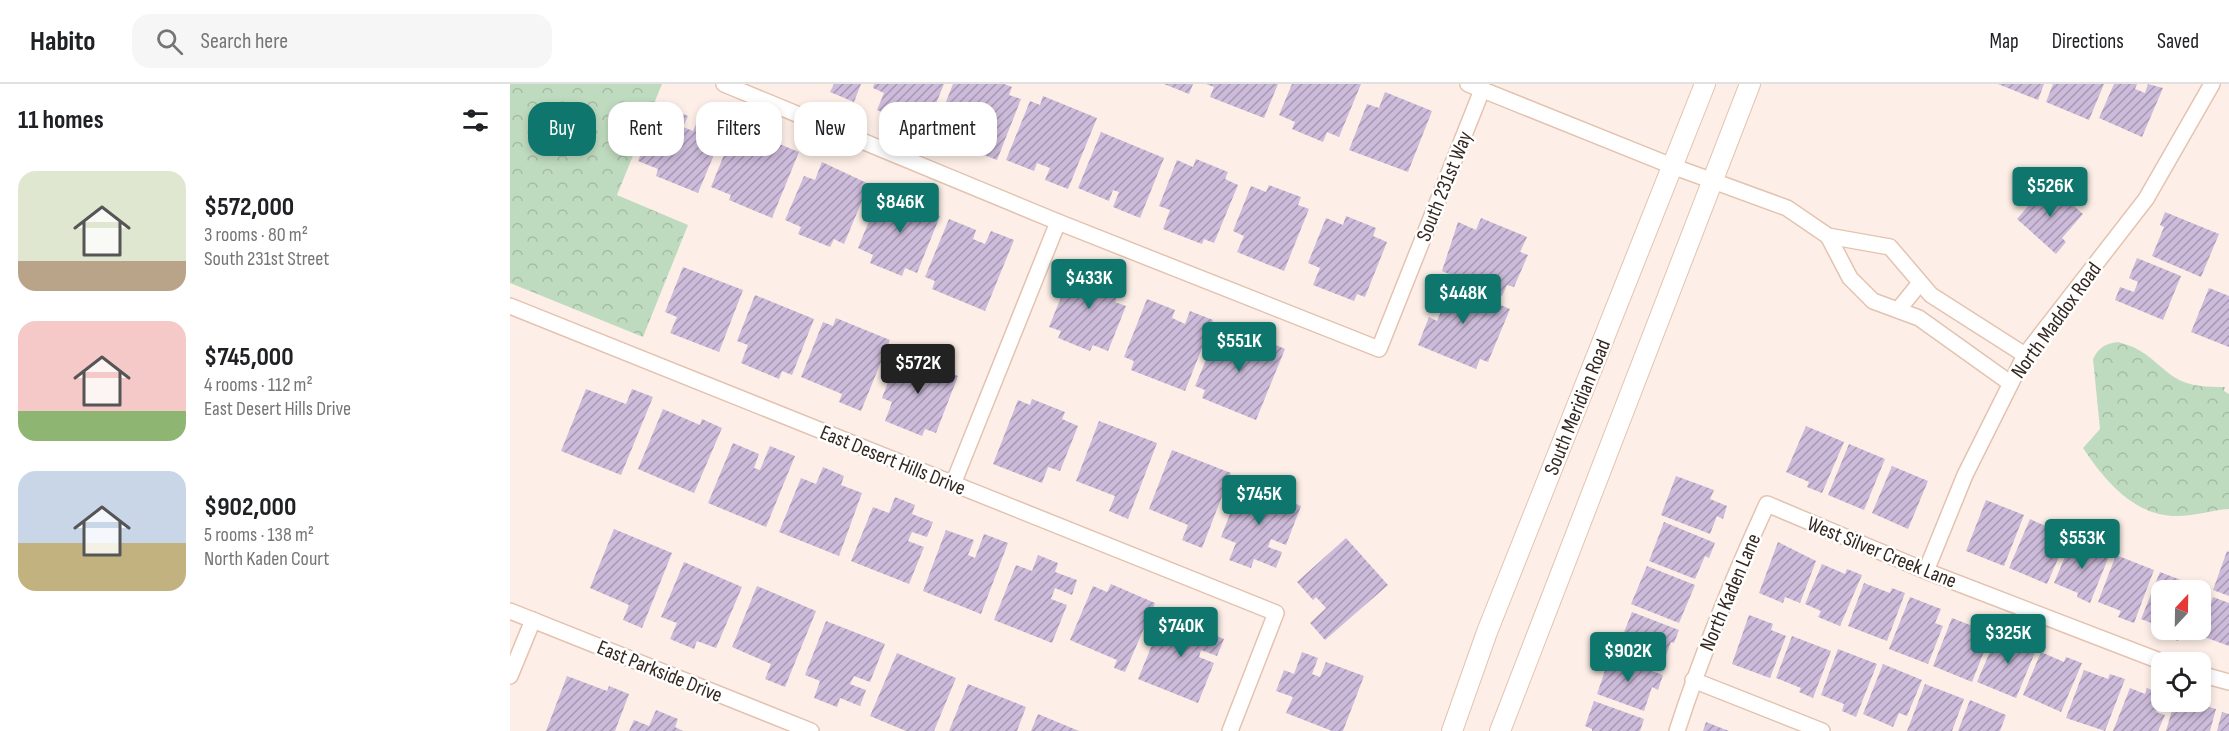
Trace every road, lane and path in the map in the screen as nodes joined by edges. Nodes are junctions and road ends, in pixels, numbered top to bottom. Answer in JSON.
{"nodes":[{"id":1,"x":724,"y":84,"type":"edge"},
{"id":2,"x":1705,"y":84,"type":"edge"},
{"id":3,"x":1750,"y":84,"type":"edge"},
{"id":4,"x":2212,"y":84,"type":"edge"},
{"id":5,"x":1475,"y":87,"type":"edge"},
{"id":6,"x":1672,"y":166,"type":"junction"},
{"id":7,"x":1712,"y":181,"type":"junction"},
{"id":8,"x":1058,"y":222,"type":"junction"},
{"id":9,"x":1828,"y":236,"type":"junction"},
{"id":10,"x":1920,"y":283,"type":"junction"},
{"id":11,"x":510,"y":306,"type":"edge"},
{"id":12,"x":1898,"y":310,"type":"junction"},
{"id":13,"x":2025,"y":355,"type":"junction"},
{"id":14,"x":2010,"y":383,"type":"junction"},
{"id":15,"x":954,"y":484,"type":"junction"},
{"id":16,"x":1767,"y":504,"type":"joint"},
{"id":17,"x":1926,"y":570,"type":"junction"},
{"id":18,"x":510,"y":611,"type":"edge"},
{"id":19,"x":533,"y":620,"type":"junction"},
{"id":20,"x":2151,"y":658,"type":"edge"},
{"id":21,"x":510,"y":676,"type":"edge"},
{"id":22,"x":2211,"y":677,"type":"edge"},
{"id":23,"x":1694,"y":680,"type":"junction"},
{"id":24,"x":2229,"y":682,"type":"edge"},
{"id":25,"x":811,"y":731,"type":"edge"},
{"id":26,"x":1230,"y":731,"type":"edge"},
{"id":27,"x":1452,"y":731,"type":"edge"},
{"id":28,"x":1500,"y":731,"type":"edge"},
{"id":29,"x":1677,"y":731,"type":"edge"},
{"id":30,"x":1822,"y":731,"type":"edge"}],
"edges":[{"from":1,"to":8,"type":"street"},
{"from":2,"to":6,"type":"street","name":"South Meridian Road"},
{"from":3,"to":7,"type":"street","name":"South Meridian Road"},
{"from":4,"to":13,"type":"street","name":"North Maddox Road"},
{"from":5,"to":6,"type":"street"},
{"from":5,"to":8,"type":"street","name":"South 231st Way"},
{"from":6,"to":7,"type":"street"},
{"from":6,"to":27,"type":"street","name":"South Meridian Road"},
{"from":7,"to":9,"type":"street"},
{"from":7,"to":28,"type":"street","name":"South Meridian Road"},
{"from":8,"to":15,"type":"street"},
{"from":9,"to":10,"type":"street"},
{"from":9,"to":12,"type":"street"},
{"from":10,"to":12,"type":"street"},
{"from":10,"to":13,"type":"street"},
{"from":11,"to":15,"type":"street","name":"East Desert Hills Drive"},
{"from":12,"to":14,"type":"street"},
{"from":13,"to":14,"type":"street","name":"North Maddox Road"},
{"from":14,"to":17,"type":"street","name":"North Maddox Road"},
{"from":15,"to":26,"type":"street","name":"East Desert Hills Drive"},
{"from":16,"to":17,"type":"street","name":"West Silver Creek Lane"},
{"from":16,"to":23,"type":"street","name":"North Kaden Lane"},
{"from":17,"to":20,"type":"street","name":"West Silver Creek Lane"},
{"from":18,"to":19,"type":"street","name":"East Parkside Drive"},
{"from":19,"to":21,"type":"street"},
{"from":19,"to":25,"type":"street","name":"East Parkside Drive"},
{"from":22,"to":24,"type":"street"},
{"from":23,"to":29,"type":"street","name":"North Kaden Lane"},
{"from":23,"to":30,"type":"street"}]}
